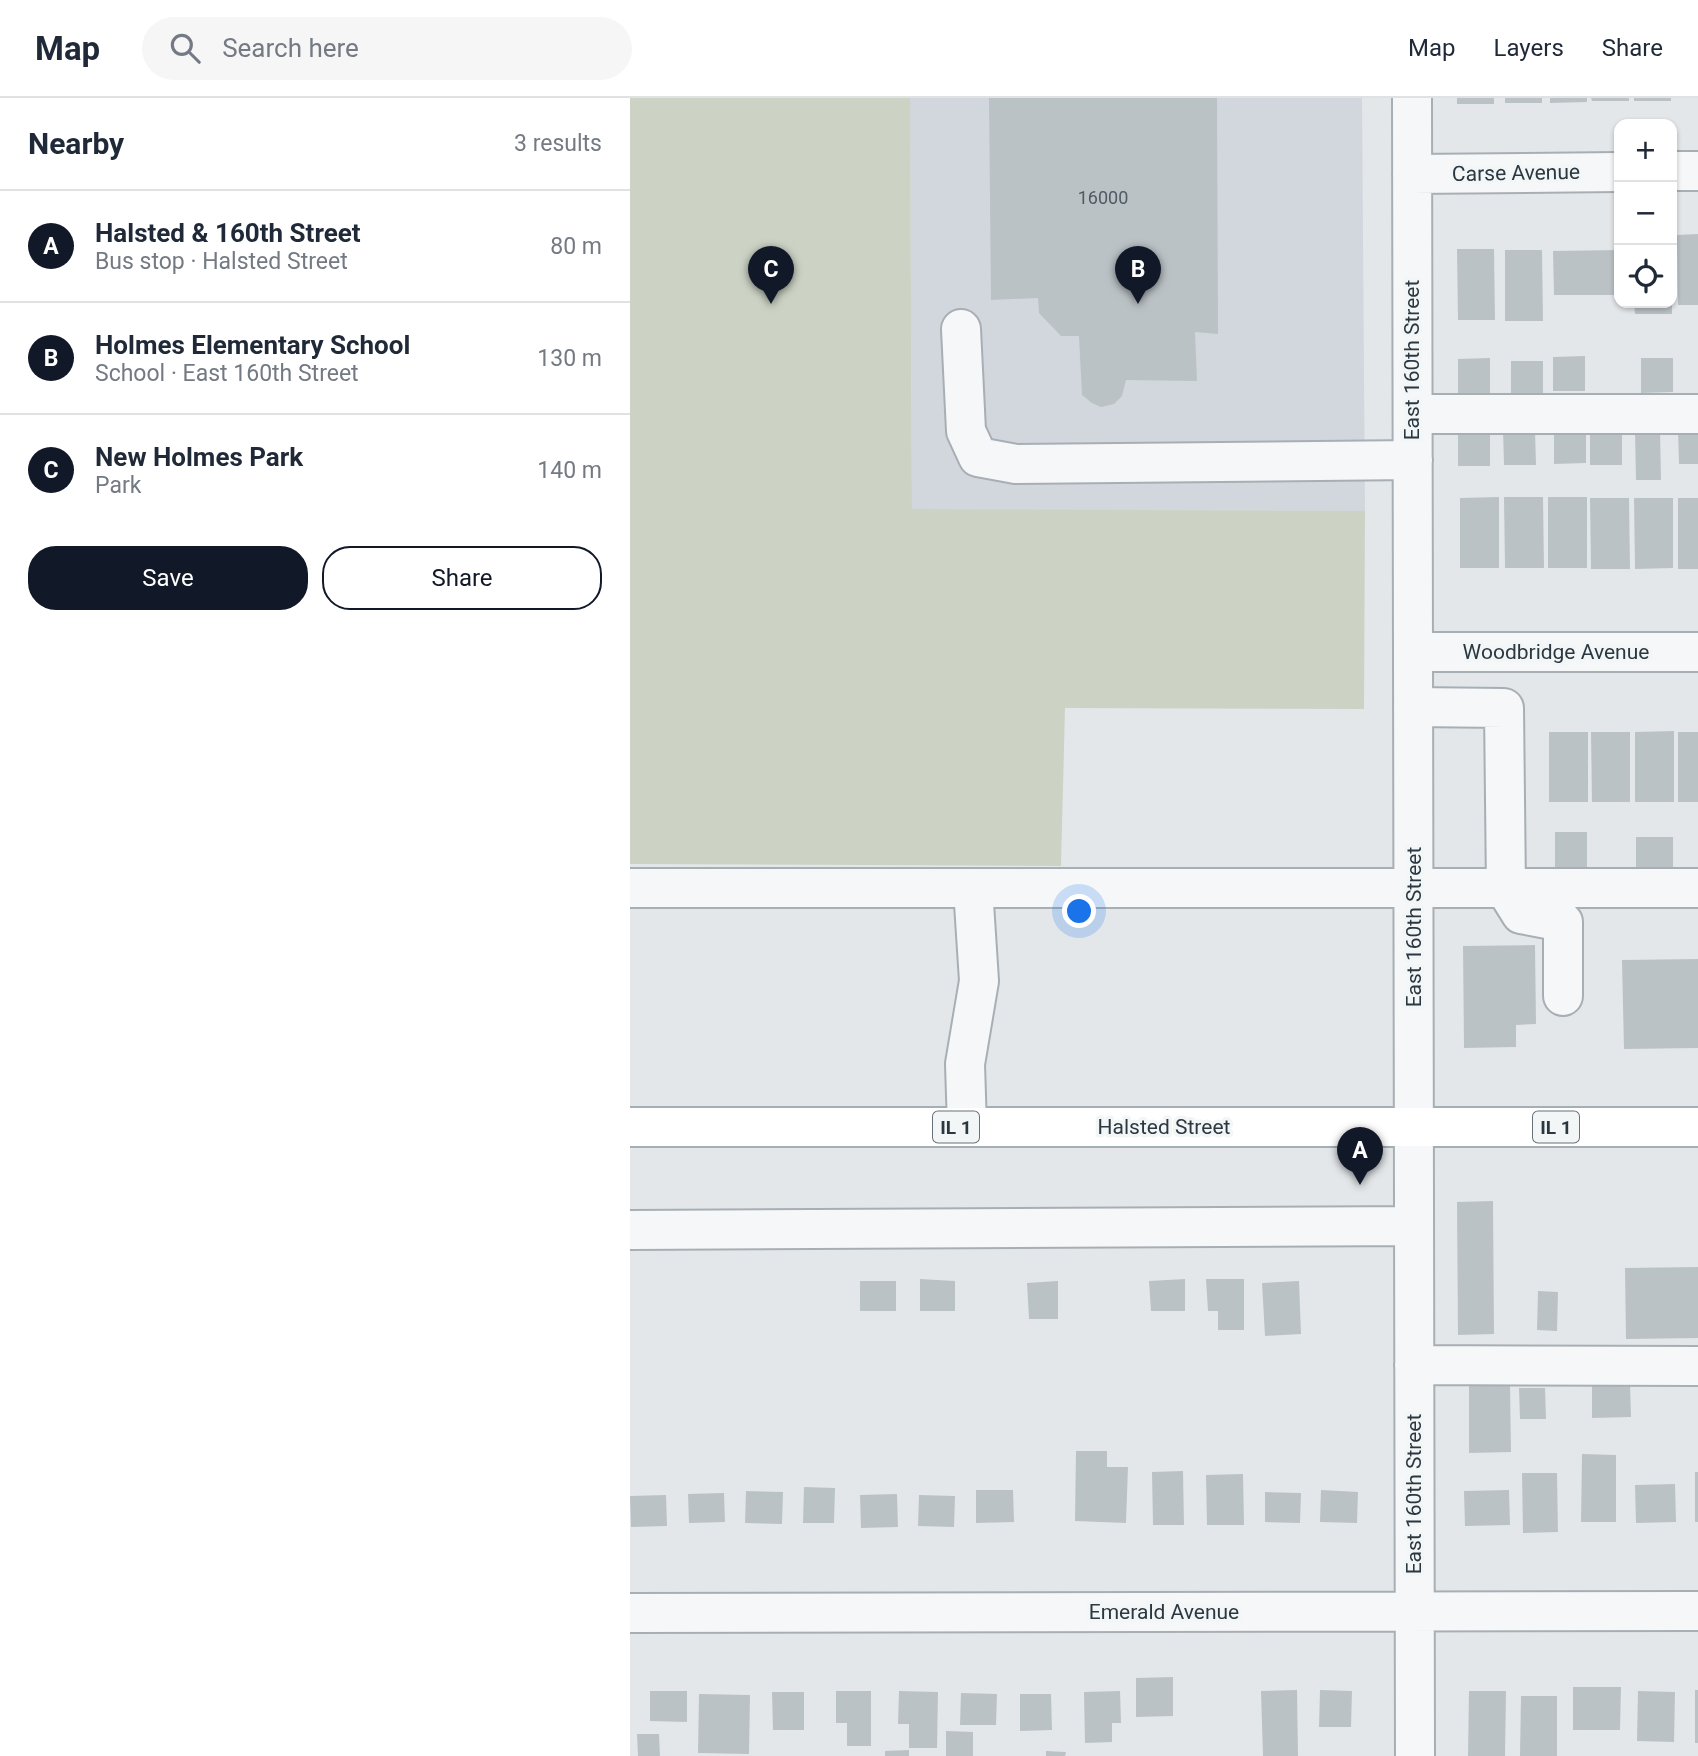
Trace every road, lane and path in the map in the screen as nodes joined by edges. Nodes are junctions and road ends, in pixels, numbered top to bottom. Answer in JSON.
{"nodes":[{"id":1,"x":1412,"y":98,"type":"edge"},
{"id":2,"x":1677,"y":171,"type":"edge"},
{"id":3,"x":1698,"y":171,"type":"edge"},
{"id":4,"x":1614,"y":172,"type":"edge"},
{"id":5,"x":1412,"y":174,"type":"junction"},
{"id":6,"x":961,"y":329,"type":"dead end"},
{"id":7,"x":1413,"y":414,"type":"junction"},
{"id":8,"x":1698,"y":414,"type":"edge"},
{"id":9,"x":1413,"y":460,"type":"junction"},
{"id":10,"x":1413,"y":652,"type":"junction"},
{"id":11,"x":1698,"y":652,"type":"edge"},
{"id":12,"x":1413,"y":708,"type":"junction"},
{"id":13,"x":630,"y":888,"type":"edge"},
{"id":14,"x":973,"y":888,"type":"junction"},
{"id":15,"x":1698,"y":888,"type":"edge"},
{"id":16,"x":1414,"y":890,"type":"junction"},
{"id":17,"x":1507,"y":890,"type":"junction"},
{"id":18,"x":1563,"y":996,"type":"dead end"},
{"id":19,"x":630,"y":1127,"type":"edge"},
{"id":20,"x":967,"y":1127,"type":"junction"},
{"id":21,"x":1414,"y":1127,"type":"junction"},
{"id":22,"x":1698,"y":1127,"type":"edge"},
{"id":23,"x":1414,"y":1226,"type":"junction"},
{"id":24,"x":630,"y":1230,"type":"edge"},
{"id":25,"x":1414,"y":1365,"type":"junction"},
{"id":26,"x":1698,"y":1366,"type":"edge"},
{"id":27,"x":1415,"y":1611,"type":"junction"},
{"id":28,"x":1698,"y":1611,"type":"edge"},
{"id":29,"x":630,"y":1613,"type":"edge"},
{"id":30,"x":1415,"y":1756,"type":"edge"}],
"edges":[{"from":1,"to":5,"type":"street","name":"East 160th Street"},
{"from":2,"to":3,"type":"street"},
{"from":4,"to":5,"type":"street","name":"Carse Avenue"},
{"from":5,"to":7,"type":"street","name":"East 160th Street"},
{"from":6,"to":9,"type":"street"},
{"from":7,"to":8,"type":"street"},
{"from":7,"to":9,"type":"street","name":"East 160th Street"},
{"from":9,"to":10,"type":"street","name":"East 160th Street"},
{"from":10,"to":11,"type":"street","name":"Woodbridge Avenue"},
{"from":10,"to":12,"type":"street","name":"East 160th Street"},
{"from":12,"to":16,"type":"street","name":"East 160th Street"},
{"from":12,"to":17,"type":"street"},
{"from":13,"to":14,"type":"street"},
{"from":14,"to":16,"type":"street"},
{"from":14,"to":20,"type":"street"},
{"from":15,"to":17,"type":"street"},
{"from":16,"to":17,"type":"street"},
{"from":16,"to":21,"type":"street","name":"East 160th Street"},
{"from":17,"to":18,"type":"street"},
{"from":19,"to":20,"type":"main road","name":"Halsted Street","number":"IL 1"},
{"from":20,"to":21,"type":"main road","name":"Halsted Street","number":"IL 1"},
{"from":21,"to":22,"type":"main road","name":"Halsted Street","number":"IL 1"},
{"from":21,"to":23,"type":"street","name":"East 160th Street"},
{"from":23,"to":24,"type":"street"},
{"from":23,"to":25,"type":"street","name":"East 160th Street"},
{"from":25,"to":26,"type":"street"},
{"from":25,"to":27,"type":"street","name":"East 160th Street"},
{"from":27,"to":28,"type":"street","name":"Emerald Avenue"},
{"from":27,"to":29,"type":"street","name":"Emerald Avenue"},
{"from":27,"to":30,"type":"street","name":"East 160th Street"}]}
